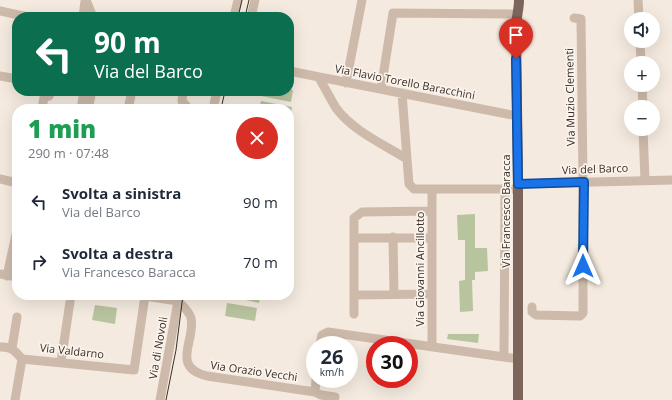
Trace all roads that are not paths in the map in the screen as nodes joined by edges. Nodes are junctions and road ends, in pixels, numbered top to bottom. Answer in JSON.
{"nodes":[{"id":1,"x":85,"y":0,"type":"edge"},
{"id":2,"x":238,"y":0,"type":"edge"},
{"id":3,"x":255,"y":0,"type":"edge"},
{"id":4,"x":362,"y":0,"type":"edge"},
{"id":5,"x":512,"y":0,"type":"edge"},
{"id":6,"x":519,"y":0,"type":"edge"},
{"id":7,"x":638,"y":0,"type":"edge"},
{"id":8,"x":0,"y":11,"type":"edge"},
{"id":9,"x":84,"y":12,"type":"edge"},
{"id":10,"x":91,"y":12,"type":"edge"},
{"id":11,"x":235,"y":12,"type":"edge"},
{"id":12,"x":252,"y":12,"type":"edge"},
{"id":13,"x":639,"y":12,"type":"edge"},
{"id":14,"x":12,"y":14,"type":"edge"},
{"id":15,"x":515,"y":18,"type":"junction"},
{"id":16,"x":574,"y":18,"type":"dead end"},
{"id":17,"x":294,"y":73,"type":"edge"},
{"id":18,"x":0,"y":76,"type":"edge"},
{"id":19,"x":12,"y":78,"type":"edge"},
{"id":20,"x":319,"y":78,"type":"junction"},
{"id":21,"x":346,"y":83,"type":"junction"},
{"id":22,"x":381,"y":89,"type":"junction"},
{"id":23,"x":402,"y":94,"type":"junction"},
{"id":24,"x":49,"y":96,"type":"edge"},
{"id":25,"x":43,"y":104,"type":"edge"},
{"id":26,"x":517,"y":116,"type":"junction"},
{"id":27,"x":643,"y":136,"type":"edge"},
{"id":28,"x":407,"y":159,"type":"junction"},
{"id":29,"x":0,"y":179,"type":"edge"},
{"id":30,"x":645,"y":180,"type":"junction"},
{"id":31,"x":672,"y":180,"type":"edge"},
{"id":32,"x":12,"y":182,"type":"edge"},
{"id":33,"x":584,"y":182,"type":"junction"},
{"id":34,"x":518,"y":186,"type":"junction"},
{"id":35,"x":505,"y":189,"type":"junction"},
{"id":36,"x":432,"y":190,"type":"junction"},
{"id":37,"x":432,"y":211,"type":"junction"},
{"id":38,"x":354,"y":238,"type":"junction"},
{"id":39,"x":393,"y":238,"type":"junction"},
{"id":40,"x":432,"y":238,"type":"junction"},
{"id":41,"x":12,"y":247,"type":"edge"},
{"id":42,"x":4,"y":275,"type":"edge"},
{"id":43,"x":394,"y":294,"type":"junction"},
{"id":44,"x":432,"y":294,"type":"junction"},
{"id":45,"x":354,"y":295,"type":"junction"},
{"id":46,"x":70,"y":300,"type":"edge"},
{"id":47,"x":141,"y":300,"type":"edge"},
{"id":48,"x":178,"y":300,"type":"edge"},
{"id":49,"x":180,"y":300,"type":"edge"},
{"id":50,"x":532,"y":307,"type":"dead end"},
{"id":51,"x":354,"y":314,"type":"dead end"},
{"id":52,"x":18,"y":317,"type":"dead end"},
{"id":53,"x":322,"y":336,"type":"edge"},
{"id":54,"x":356,"y":336,"type":"edge"},
{"id":55,"x":358,"y":336,"type":"edge"},
{"id":56,"x":0,"y":347,"type":"edge"},
{"id":57,"x":432,"y":347,"type":"junction"},
{"id":58,"x":12,"y":348,"type":"junction"},
{"id":59,"x":504,"y":357,"type":"junction"},
{"id":60,"x":22,"y":359,"type":"junction"},
{"id":61,"x":518,"y":359,"type":"junction"},
{"id":62,"x":61,"y":362,"type":"junction"},
{"id":63,"x":315,"y":388,"type":"edge"},
{"id":64,"x":314,"y":392,"type":"junction"},
{"id":65,"x":15,"y":400,"type":"edge"},
{"id":66,"x":160,"y":400,"type":"edge"},
{"id":67,"x":334,"y":400,"type":"edge"},
{"id":68,"x":518,"y":400,"type":"edge"}],
"edges":[{"from":1,"to":9,"type":"street"},
{"from":1,"to":10,"type":"street"},
{"from":2,"to":11,"type":"street"},
{"from":3,"to":12,"type":"street"},
{"from":4,"to":21,"type":"street"},
{"from":5,"to":15,"type":"main road","name":"Via Francesco Baracca"},
{"from":6,"to":15,"type":"main road","name":"Via Francesco Baracca"},
{"from":7,"to":13,"type":"street"},
{"from":8,"to":14,"type":"street"},
{"from":15,"to":22,"type":"street"},
{"from":15,"to":26,"type":"main road","name":"Via Francesco Baracca"},
{"from":16,"to":33,"type":"street","name":"Via Muzio Clementi"},
{"from":17,"to":20,"type":"street","name":"Via Flavio Torello Baracchini"},
{"from":18,"to":19,"type":"street"},
{"from":20,"to":21,"type":"street","name":"Via Flavio Torello Baracchini"},
{"from":20,"to":28,"type":"street"},
{"from":21,"to":22,"type":"street","name":"Via Flavio Torello Baracchini"},
{"from":22,"to":23,"type":"street","name":"Via Flavio Torello Baracchini"},
{"from":23,"to":26,"type":"street","name":"Via Flavio Torello Baracchini"},
{"from":23,"to":28,"type":"street"},
{"from":24,"to":25,"type":"street"},
{"from":26,"to":34,"type":"main road","name":"Via Francesco Baracca"},
{"from":27,"to":30,"type":"street"},
{"from":28,"to":36,"type":"street","name":"Via del Barco"},
{"from":29,"to":32,"type":"street"},
{"from":30,"to":31,"type":"street","name":"Via del Barco"},
{"from":30,"to":33,"type":"street","name":"Via del Barco"},
{"from":33,"to":34,"type":"street","name":"Via del Barco"},
{"from":33,"to":50,"type":"street"},
{"from":34,"to":35,"type":"street","name":"Via del Barco"},
{"from":34,"to":61,"type":"main road","name":"Via Francesco Baracca"},
{"from":35,"to":36,"type":"street","name":"Via del Barco"},
{"from":35,"to":59,"type":"street","name":"Via Francesco Baracca"},
{"from":36,"to":37,"type":"street","name":"Via Giovanni Ancillotto"},
{"from":37,"to":38,"type":"street"},
{"from":37,"to":40,"type":"street","name":"Via Giovanni Ancillotto"},
{"from":38,"to":39,"type":"street"},
{"from":38,"to":45,"type":"street"},
{"from":39,"to":40,"type":"street"},
{"from":39,"to":43,"type":"street"},
{"from":40,"to":44,"type":"street","name":"Via Giovanni Ancillotto"},
{"from":41,"to":42,"type":"street"},
{"from":43,"to":44,"type":"street"},
{"from":43,"to":45,"type":"street"},
{"from":44,"to":57,"type":"street","name":"Via Giovanni Ancillotto"},
{"from":45,"to":51,"type":"street"},
{"from":46,"to":62,"type":"street"},
{"from":47,"to":62,"type":"street","name":"Via Valdarno"},
{"from":48,"to":66,"type":"street","name":"Via di Novoli"},
{"from":49,"to":64,"type":"street","name":"Via Orazio Vecchi"},
{"from":52,"to":58,"type":"street"},
{"from":53,"to":54,"type":"street"},
{"from":55,"to":57,"type":"street"},
{"from":56,"to":58,"type":"street"},
{"from":57,"to":59,"type":"street"},
{"from":58,"to":60,"type":"street"},
{"from":59,"to":61,"type":"street"},
{"from":60,"to":62,"type":"street","name":"Via Valdarno"},
{"from":60,"to":65,"type":"street"},
{"from":61,"to":68,"type":"main road","name":"Via Francesco Baracca"},
{"from":63,"to":64,"type":"street"},
{"from":64,"to":67,"type":"street","name":"Via Orazio Vecchi"}]}
